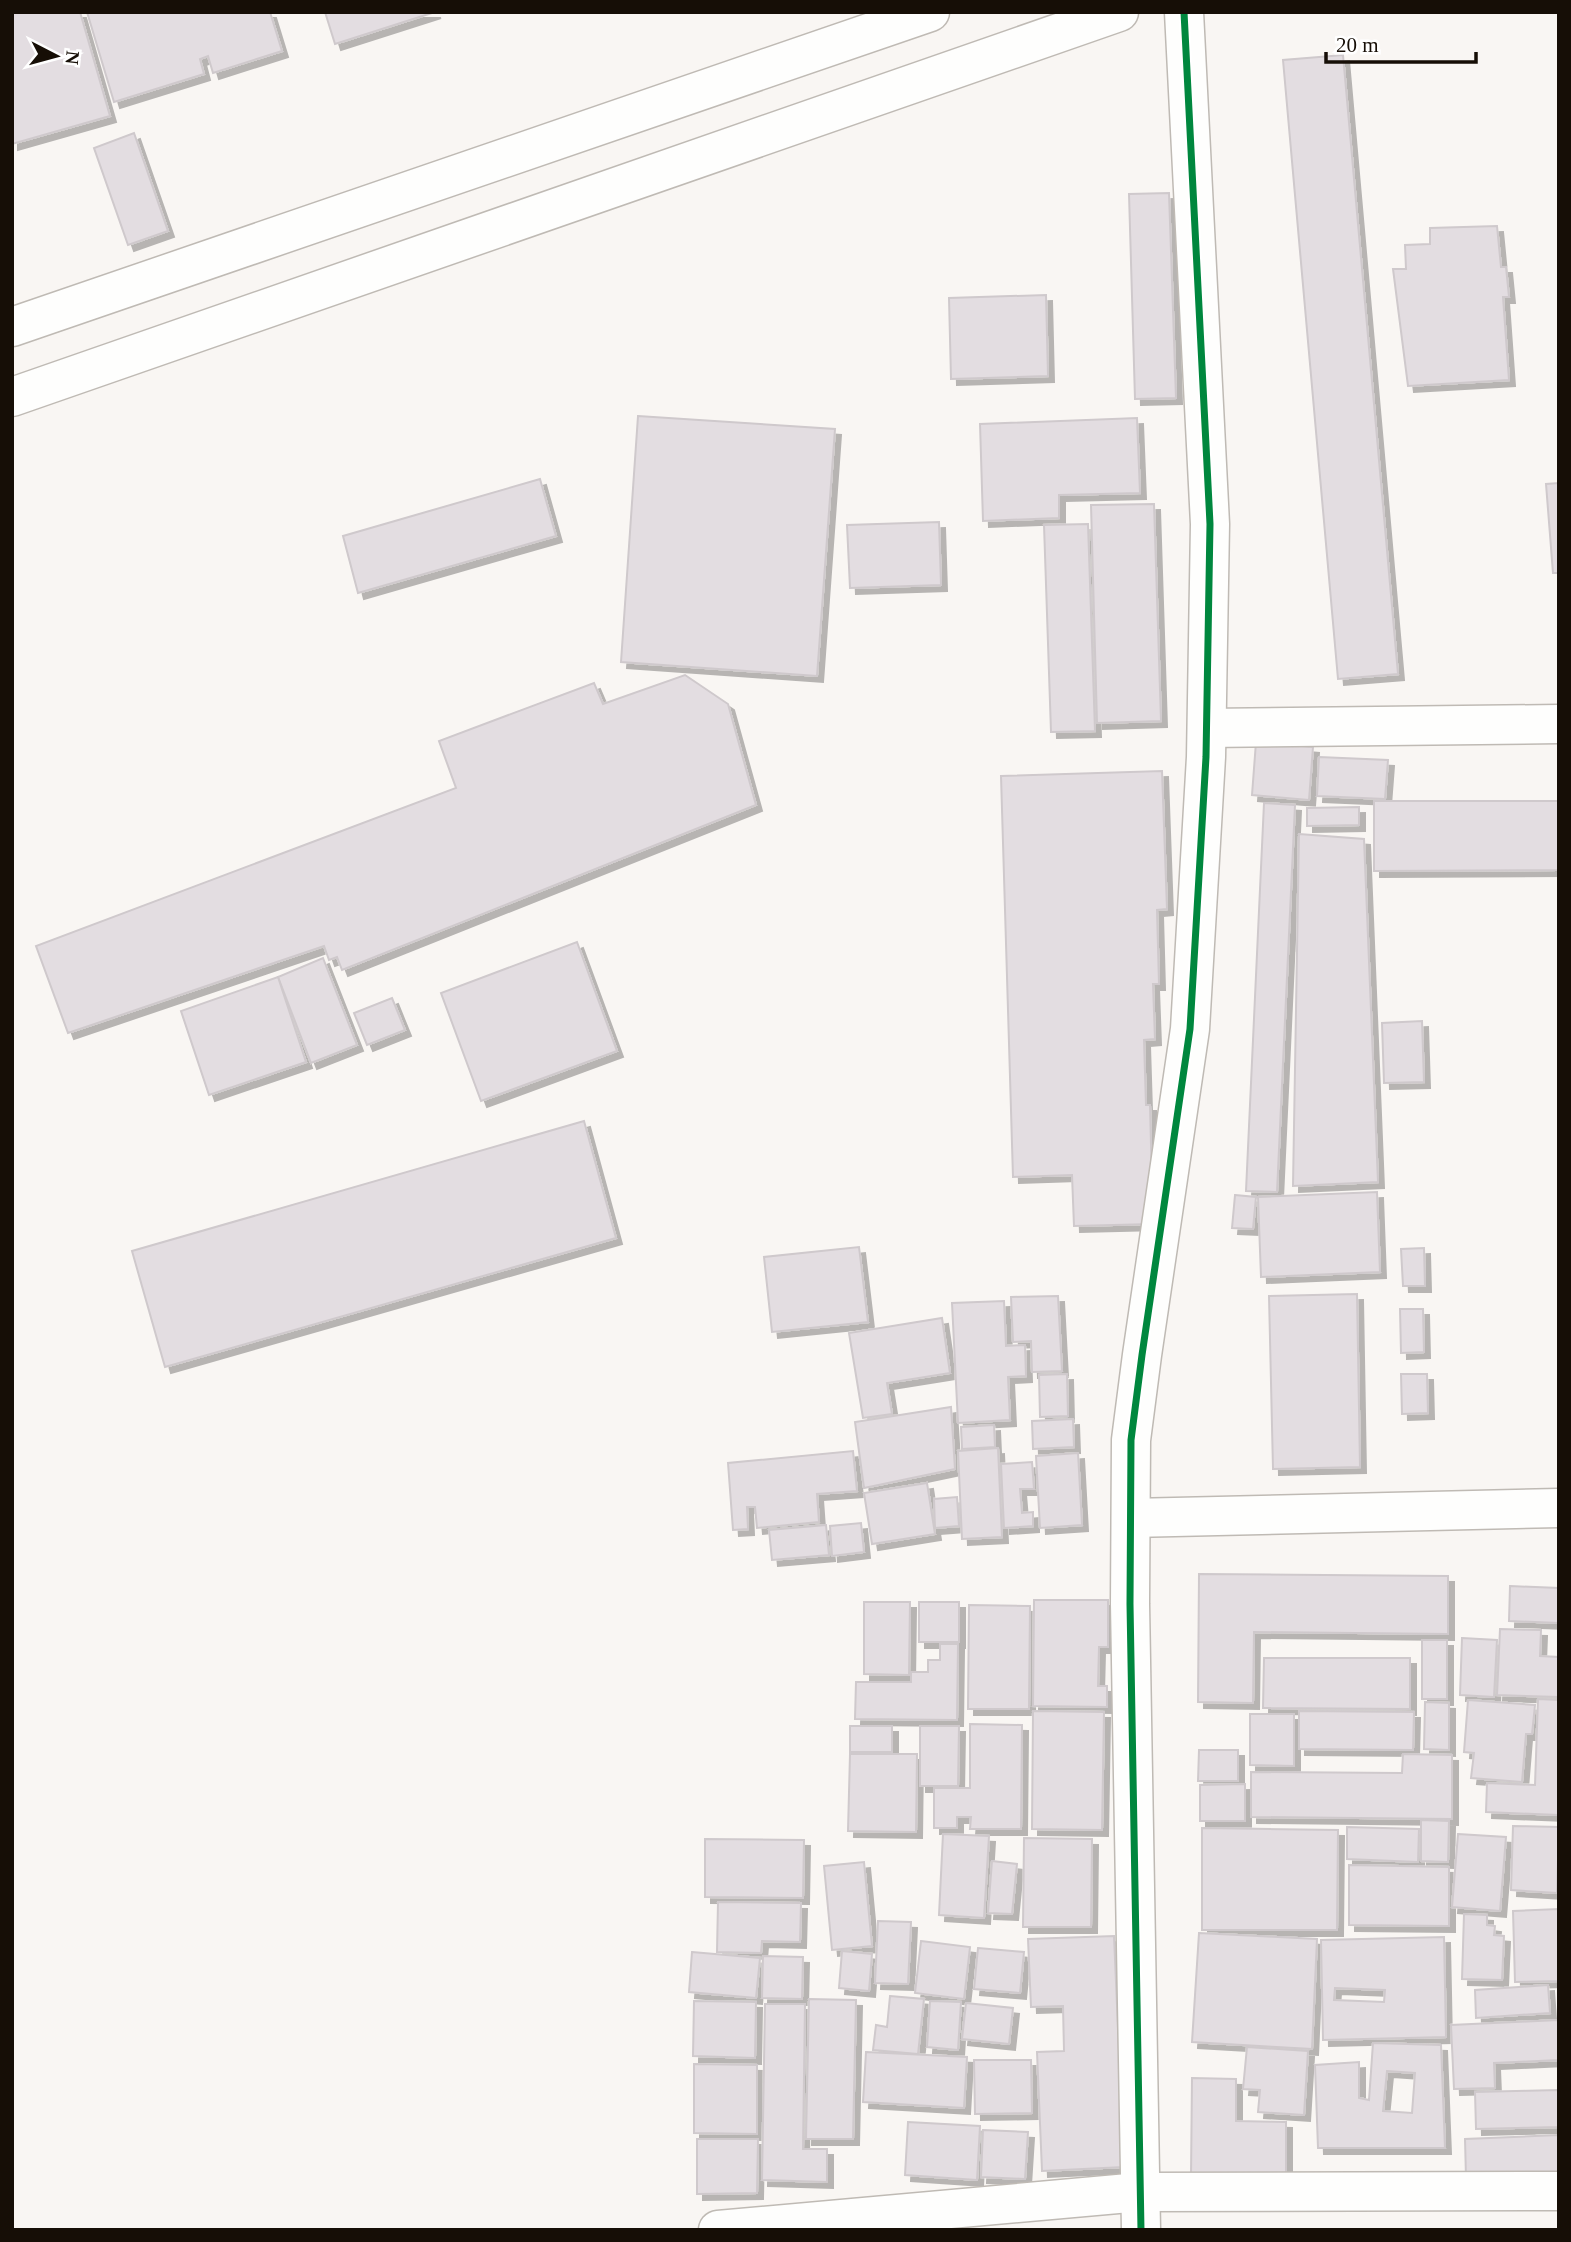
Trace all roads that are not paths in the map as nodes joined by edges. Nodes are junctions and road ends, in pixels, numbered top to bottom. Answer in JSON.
{"nodes":[{"id":1,"x":930,"y":12,"type":"edge"},
{"id":2,"x":1119,"y":12,"type":"edge"},
{"id":3,"x":1184,"y":12,"type":"edge"},
{"id":4,"x":12,"y":327,"type":"edge"},
{"id":5,"x":12,"y":397,"type":"edge"},
{"id":6,"x":1559,"y":724,"type":"edge"},
{"id":7,"x":1207,"y":728,"type":"junction"},
{"id":8,"x":1559,"y":1508,"type":"edge"},
{"id":9,"x":1130,"y":1518,"type":"junction"},
{"id":10,"x":1559,"y":2191,"type":"edge"},
{"id":11,"x":1140,"y":2192,"type":"junction"},
{"id":12,"x":718,"y":2230,"type":"edge"},
{"id":13,"x":1140,"y":2230,"type":"edge"}],
"edges":[{"from":1,"to":4,"type":"street"},
{"from":2,"to":5,"type":"street"},
{"from":3,"to":7,"type":"street"},
{"from":6,"to":7,"type":"street"},
{"from":7,"to":9,"type":"street"},
{"from":8,"to":9,"type":"street"},
{"from":9,"to":11,"type":"street"},
{"from":10,"to":11,"type":"street"},
{"from":11,"to":12,"type":"street"},
{"from":11,"to":13,"type":"street"}]}
